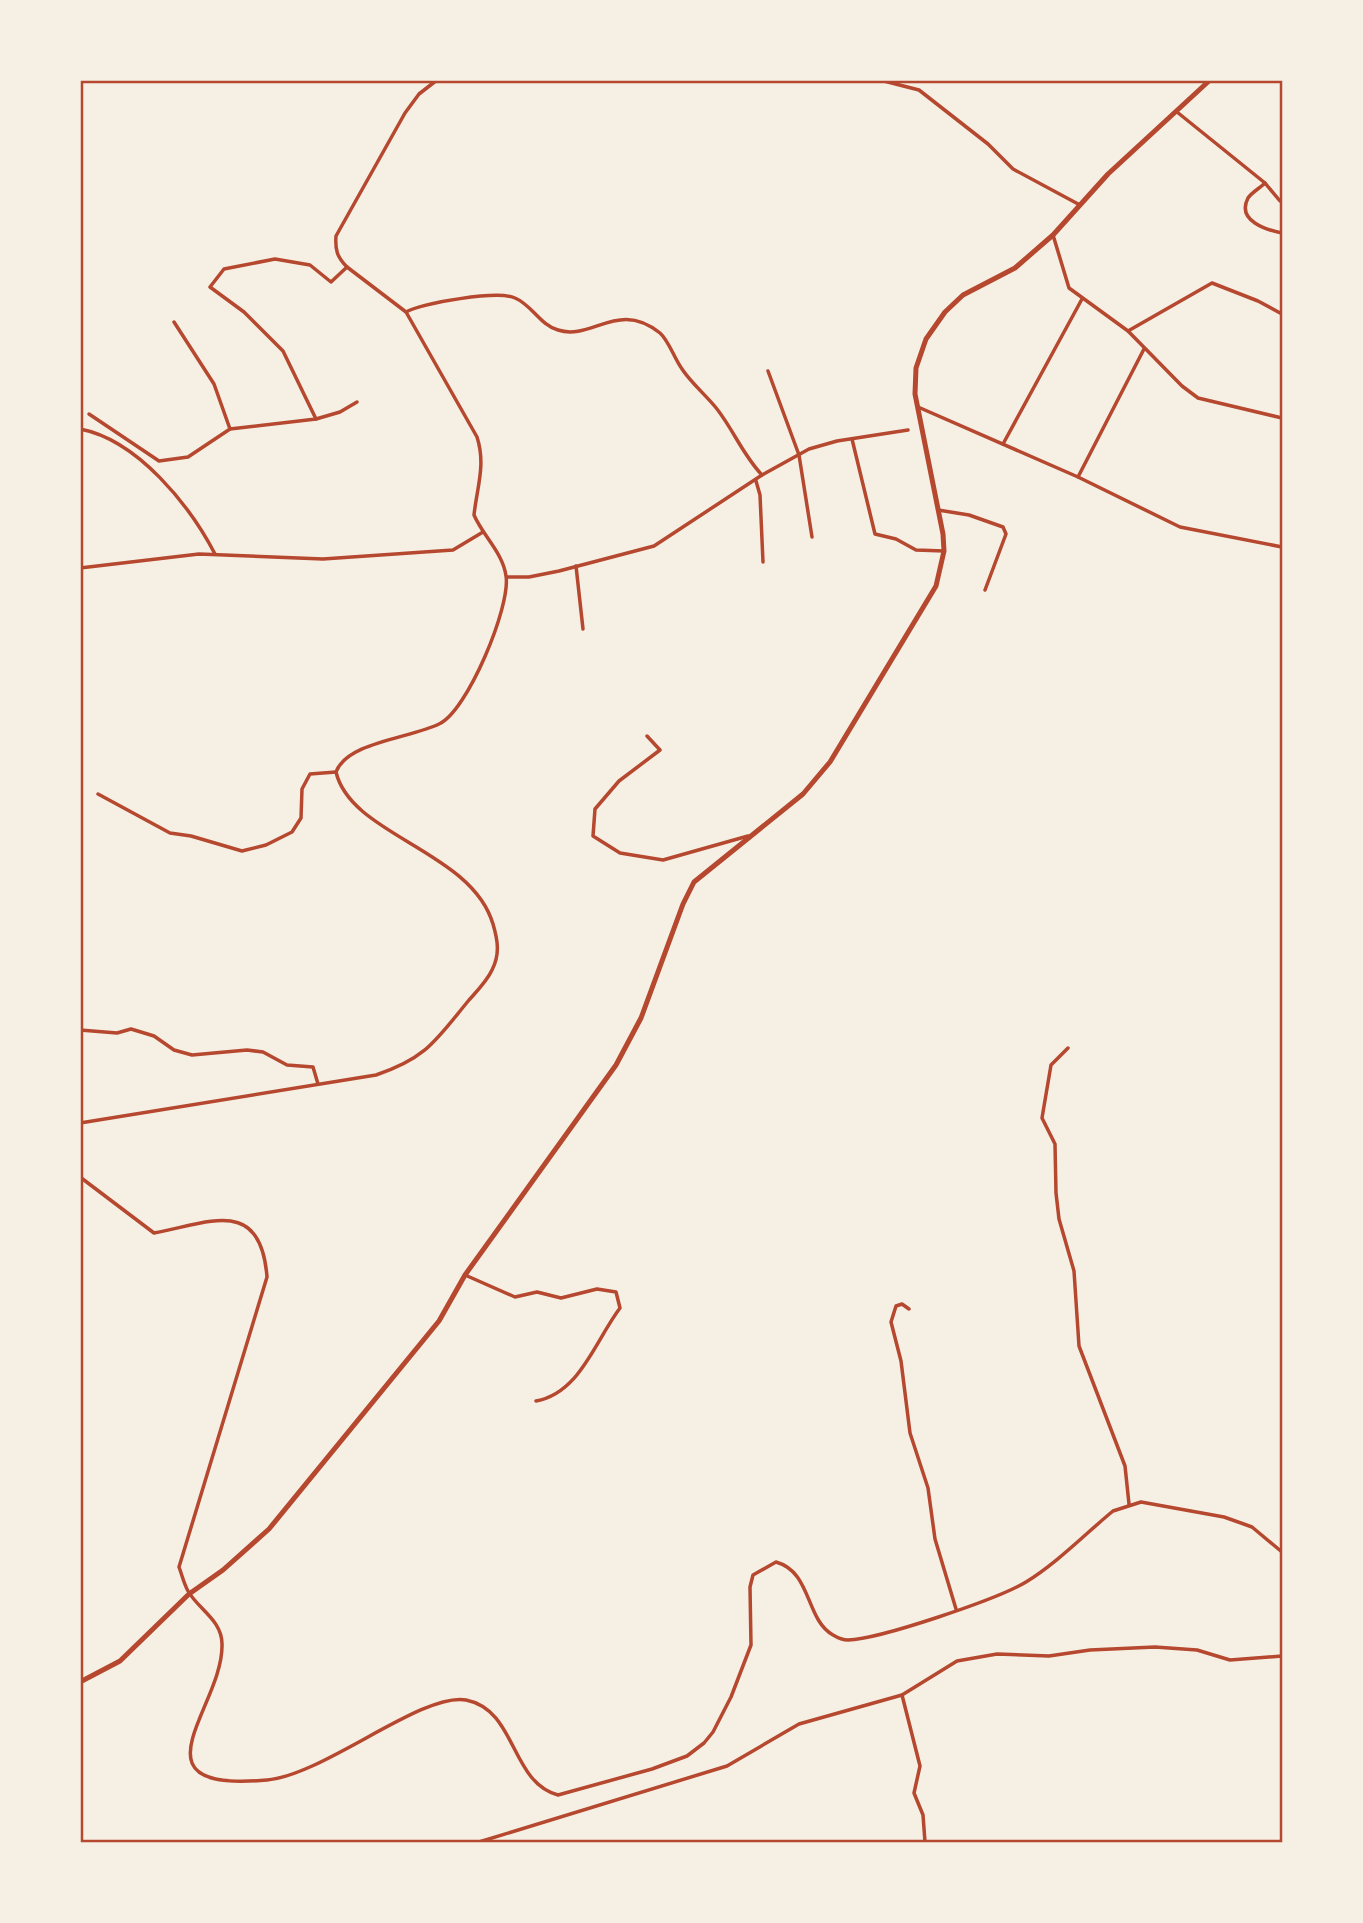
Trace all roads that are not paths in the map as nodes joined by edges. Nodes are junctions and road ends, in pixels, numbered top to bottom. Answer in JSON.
{"nodes":[{"id":1,"x":438,"y":80,"type":"edge"},
{"id":2,"x":880,"y":80,"type":"edge"},
{"id":3,"x":1210,"y":80,"type":"edge"},
{"id":4,"x":1177,"y":112,"type":"junction"},
{"id":5,"x":1265,"y":183,"type":"junction"},
{"id":6,"x":1280,"y":201,"type":"dead end"},
{"id":7,"x":1082,"y":206,"type":"junction"},
{"id":8,"x":1283,"y":233,"type":"edge"},
{"id":9,"x":1052,"y":235,"type":"junction"},
{"id":10,"x":347,"y":267,"type":"junction"},
{"id":11,"x":1082,"y":298,"type":"junction"},
{"id":12,"x":406,"y":312,"type":"junction"},
{"id":13,"x":1283,"y":314,"type":"edge"},
{"id":14,"x":174,"y":322,"type":"dead end"},
{"id":15,"x":1128,"y":331,"type":"junction"},
{"id":16,"x":1144,"y":348,"type":"junction"},
{"id":17,"x":768,"y":371,"type":"dead end"},
{"id":18,"x":357,"y":402,"type":"dead end"},
{"id":19,"x":918,"y":407,"type":"junction"},
{"id":20,"x":89,"y":414,"type":"dead end"},
{"id":21,"x":1283,"y":418,"type":"edge"},
{"id":22,"x":316,"y":419,"type":"junction"},
{"id":23,"x":80,"y":429,"type":"edge"},
{"id":24,"x":230,"y":429,"type":"junction"},
{"id":25,"x":908,"y":430,"type":"dead end"},
{"id":26,"x":852,"y":439,"type":"junction"},
{"id":27,"x":1003,"y":444,"type":"junction"},
{"id":28,"x":799,"y":455,"type":"junction"},
{"id":29,"x":762,"y":475,"type":"junction"},
{"id":30,"x":1078,"y":477,"type":"junction"},
{"id":31,"x":756,"y":480,"type":"junction"},
{"id":32,"x":938,"y":510,"type":"junction"},
{"id":33,"x":483,"y":532,"type":"junction"},
{"id":34,"x":812,"y":537,"type":"dead end"},
{"id":35,"x":1283,"y":547,"type":"edge"},
{"id":36,"x":944,"y":551,"type":"junction"},
{"id":37,"x":215,"y":554,"type":"junction"},
{"id":38,"x":763,"y":562,"type":"dead end"},
{"id":39,"x":576,"y":566,"type":"junction"},
{"id":40,"x":80,"y":568,"type":"edge"},
{"id":41,"x":507,"y":577,"type":"junction"},
{"id":42,"x":985,"y":590,"type":"dead end"},
{"id":43,"x":583,"y":629,"type":"dead end"},
{"id":44,"x":647,"y":736,"type":"dead end"},
{"id":45,"x":336,"y":772,"type":"junction"},
{"id":46,"x":98,"y":794,"type":"dead end"},
{"id":47,"x":756,"y":834,"type":"junction"},
{"id":48,"x":80,"y":1030,"type":"edge"},
{"id":49,"x":1068,"y":1048,"type":"dead end"},
{"id":50,"x":318,"y":1084,"type":"junction"},
{"id":51,"x":80,"y":1123,"type":"edge"},
{"id":52,"x":80,"y":1177,"type":"edge"},
{"id":53,"x":465,"y":1275,"type":"junction"},
{"id":54,"x":909,"y":1309,"type":"dead end"},
{"id":55,"x":536,"y":1401,"type":"dead end"},
{"id":56,"x":1129,"y":1504,"type":"junction"},
{"id":57,"x":1283,"y":1552,"type":"edge"},
{"id":58,"x":189,"y":1594,"type":"junction"},
{"id":59,"x":956,"y":1609,"type":"junction"},
{"id":60,"x":1283,"y":1656,"type":"edge"},
{"id":61,"x":80,"y":1682,"type":"edge"},
{"id":62,"x":902,"y":1695,"type":"junction"},
{"id":63,"x":479,"y":1843,"type":"edge"},
{"id":64,"x":925,"y":1843,"type":"edge"}],
"edges":[{"from":1,"to":10,"type":"street"},
{"from":2,"to":7,"type":"street"},
{"from":3,"to":4,"type":"main road"},
{"from":4,"to":5,"type":"street"},
{"from":4,"to":7,"type":"main road"},
{"from":5,"to":6,"type":"street"},
{"from":5,"to":8,"type":"street"},
{"from":7,"to":9,"type":"main road"},
{"from":9,"to":11,"type":"street"},
{"from":9,"to":19,"type":"main road"},
{"from":10,"to":12,"type":"street"},
{"from":10,"to":22,"type":"street"},
{"from":11,"to":15,"type":"street"},
{"from":11,"to":27,"type":"street"},
{"from":12,"to":29,"type":"street"},
{"from":12,"to":33,"type":"street"},
{"from":13,"to":15,"type":"street"},
{"from":14,"to":24,"type":"street"},
{"from":15,"to":16,"type":"street"},
{"from":16,"to":21,"type":"street"},
{"from":16,"to":30,"type":"street"},
{"from":17,"to":28,"type":"street"},
{"from":18,"to":22,"type":"street"},
{"from":19,"to":27,"type":"street"},
{"from":19,"to":32,"type":"main road"},
{"from":20,"to":24,"type":"street"},
{"from":22,"to":24,"type":"street"},
{"from":23,"to":37,"type":"street"},
{"from":25,"to":26,"type":"street"},
{"from":26,"to":28,"type":"street"},
{"from":26,"to":36,"type":"street"},
{"from":27,"to":30,"type":"street"},
{"from":28,"to":29,"type":"street"},
{"from":28,"to":34,"type":"street"},
{"from":29,"to":31,"type":"street"},
{"from":30,"to":35,"type":"street"},
{"from":31,"to":38,"type":"street"},
{"from":31,"to":39,"type":"street"},
{"from":32,"to":36,"type":"main road"},
{"from":32,"to":42,"type":"street"},
{"from":33,"to":37,"type":"street"},
{"from":33,"to":41,"type":"street"},
{"from":36,"to":47,"type":"main road"},
{"from":37,"to":40,"type":"street"},
{"from":39,"to":41,"type":"street"},
{"from":39,"to":43,"type":"street"},
{"from":41,"to":45,"type":"street"},
{"from":44,"to":47,"type":"street"},
{"from":45,"to":46,"type":"street"},
{"from":45,"to":50,"type":"street"},
{"from":47,"to":53,"type":"main road"},
{"from":48,"to":50,"type":"street"},
{"from":49,"to":56,"type":"street"},
{"from":50,"to":51,"type":"street"},
{"from":52,"to":58,"type":"street"},
{"from":53,"to":55,"type":"street"},
{"from":53,"to":58,"type":"main road"},
{"from":54,"to":59,"type":"street"},
{"from":56,"to":57,"type":"street"},
{"from":56,"to":59,"type":"street"},
{"from":58,"to":59,"type":"street"},
{"from":58,"to":61,"type":"main road"},
{"from":60,"to":62,"type":"street"},
{"from":62,"to":63,"type":"street"},
{"from":62,"to":64,"type":"street"}]}
